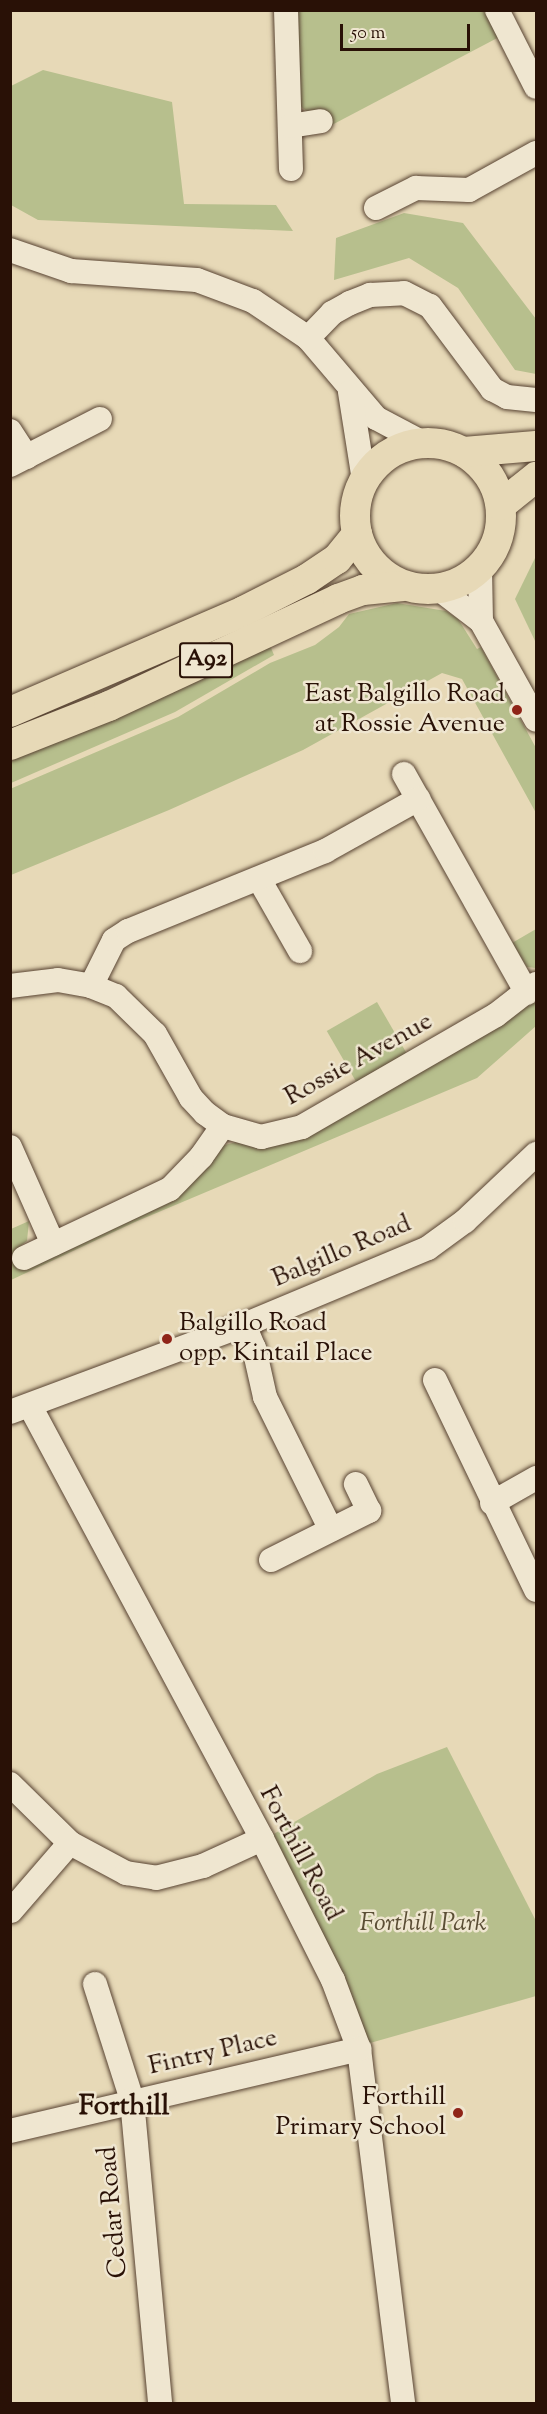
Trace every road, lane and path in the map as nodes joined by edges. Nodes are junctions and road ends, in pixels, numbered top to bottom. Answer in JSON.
{"nodes":[{"id":1,"x":286,"y":10,"type":"edge"},
{"id":2,"x":497,"y":10,"type":"edge"},
{"id":3,"x":537,"y":87,"type":"edge"},
{"id":4,"x":321,"y":121,"type":"dead end"},
{"id":5,"x":290,"y":126,"type":"junction"},
{"id":6,"x":537,"y":153,"type":"edge"},
{"id":7,"x":291,"y":169,"type":"dead end"},
{"id":8,"x":376,"y":208,"type":"dead end"},
{"id":9,"x":10,"y":250,"type":"edge"},
{"id":10,"x":308,"y":338,"type":"junction"},
{"id":11,"x":350,"y":392,"type":"junction"},
{"id":12,"x":537,"y":400,"type":"edge"},
{"id":13,"x":100,"y":419,"type":"dead end"},
{"id":14,"x":10,"y":431,"type":"edge"},
{"id":15,"x":423,"y":443,"type":"junction"},
{"id":16,"x":537,"y":446,"type":"edge"},
{"id":17,"x":464,"y":452,"type":"junction"},
{"id":18,"x":19,"y":461,"type":"edge"},
{"id":19,"x":537,"y":477,"type":"edge"},
{"id":20,"x":364,"y":480,"type":"junction"},
{"id":21,"x":501,"y":505,"type":"junction"},
{"id":22,"x":357,"y":534,"type":"junction"},
{"id":23,"x":480,"y":568,"type":"junction"},
{"id":24,"x":403,"y":586,"type":"junction"},
{"id":25,"x":440,"y":589,"type":"junction"},
{"id":26,"x":481,"y":621,"type":"junction"},
{"id":27,"x":10,"y":712,"type":"edge"},
{"id":28,"x":537,"y":720,"type":"edge"},
{"id":29,"x":10,"y":745,"type":"edge"},
{"id":30,"x":404,"y":774,"type":"dead end"},
{"id":31,"x":418,"y":799,"type":"junction"},
{"id":32,"x":259,"y":879,"type":"junction"},
{"id":33,"x":300,"y":951,"type":"dead end"},
{"id":34,"x":10,"y":986,"type":"edge"},
{"id":35,"x":91,"y":986,"type":"junction"},
{"id":36,"x":532,"y":988,"type":"edge"},
{"id":37,"x":223,"y":1126,"type":"junction"},
{"id":38,"x":10,"y":1147,"type":"edge"},
{"id":39,"x":537,"y":1154,"type":"edge"},
{"id":40,"x":52,"y":1245,"type":"junction"},
{"id":41,"x":24,"y":1258,"type":"dead end"},
{"id":42,"x":244,"y":1325,"type":"junction"},
{"id":43,"x":435,"y":1380,"type":"dead end"},
{"id":44,"x":20,"y":1409,"type":"edge"},
{"id":45,"x":537,"y":1478,"type":"edge"},
{"id":46,"x":356,"y":1484,"type":"dead end"},
{"id":47,"x":492,"y":1503,"type":"junction"},
{"id":48,"x":330,"y":1530,"type":"junction"},
{"id":49,"x":271,"y":1560,"type":"dead end"},
{"id":50,"x":537,"y":1590,"type":"edge"},
{"id":51,"x":10,"y":1784,"type":"edge"},
{"id":52,"x":262,"y":1839,"type":"junction"},
{"id":53,"x":70,"y":1843,"type":"junction"},
{"id":54,"x":11,"y":1911,"type":"edge"},
{"id":55,"x":95,"y":1984,"type":"dead end"},
{"id":56,"x":359,"y":2049,"type":"junction"},
{"id":57,"x":132,"y":2100,"type":"junction"},
{"id":58,"x":10,"y":2132,"type":"edge"},
{"id":59,"x":160,"y":2403,"type":"edge"},
{"id":60,"x":403,"y":2403,"type":"edge"}],
"edges":[{"from":1,"to":5,"type":"street"},
{"from":2,"to":3,"type":"street"},
{"from":4,"to":5,"type":"street"},
{"from":5,"to":7,"type":"street"},
{"from":6,"to":8,"type":"street"},
{"from":9,"to":10,"type":"street"},
{"from":10,"to":11,"type":"street"},
{"from":10,"to":12,"type":"street"},
{"from":11,"to":15,"type":"street"},
{"from":11,"to":20,"type":"street"},
{"from":13,"to":18,"type":"street"},
{"from":14,"to":18,"type":"street"},
{"from":15,"to":17,"type":"main road"},
{"from":15,"to":20,"type":"main road"},
{"from":16,"to":17,"type":"main road"},
{"from":17,"to":21,"type":"main road","number":"A92"},
{"from":19,"to":21,"type":"main road"},
{"from":20,"to":22,"type":"main road"},
{"from":21,"to":23,"type":"main road","number":"A92"},
{"from":22,"to":24,"type":"main road"},
{"from":22,"to":27,"type":"main road","number":"A92"},
{"from":23,"to":25,"type":"main road","number":"A92"},
{"from":23,"to":26,"type":"street"},
{"from":24,"to":25,"type":"main road","number":"A92"},
{"from":24,"to":29,"type":"main road","number":"A92"},
{"from":25,"to":26,"type":"street"},
{"from":26,"to":28,"type":"street"},
{"from":30,"to":31,"type":"street"},
{"from":31,"to":32,"type":"street"},
{"from":31,"to":36,"type":"street"},
{"from":32,"to":33,"type":"street"},
{"from":32,"to":35,"type":"street"},
{"from":34,"to":35,"type":"street","name":"Rossie Avenue"},
{"from":35,"to":37,"type":"street","name":"Rossie Avenue"},
{"from":36,"to":37,"type":"street","name":"Rossie Avenue"},
{"from":37,"to":40,"type":"street"},
{"from":38,"to":40,"type":"street"},
{"from":39,"to":42,"type":"street","name":"Balgillo Road"},
{"from":40,"to":41,"type":"street"},
{"from":42,"to":44,"type":"street","name":"Balgillo Road"},
{"from":42,"to":48,"type":"street"},
{"from":43,"to":47,"type":"street"},
{"from":44,"to":52,"type":"street","name":"Forthill Road"},
{"from":45,"to":47,"type":"street"},
{"from":46,"to":48,"type":"street"},
{"from":47,"to":50,"type":"street"},
{"from":48,"to":49,"type":"street"},
{"from":51,"to":53,"type":"street"},
{"from":52,"to":53,"type":"street"},
{"from":52,"to":56,"type":"street","name":"Forthill Road"},
{"from":53,"to":54,"type":"street"},
{"from":55,"to":57,"type":"street","name":"Cedar Road"},
{"from":56,"to":57,"type":"street","name":"Fintry Place"},
{"from":56,"to":60,"type":"street","name":"Forthill Road"},
{"from":57,"to":58,"type":"street","name":"Fintry Place"},
{"from":57,"to":59,"type":"street","name":"Cedar Road"}]}
